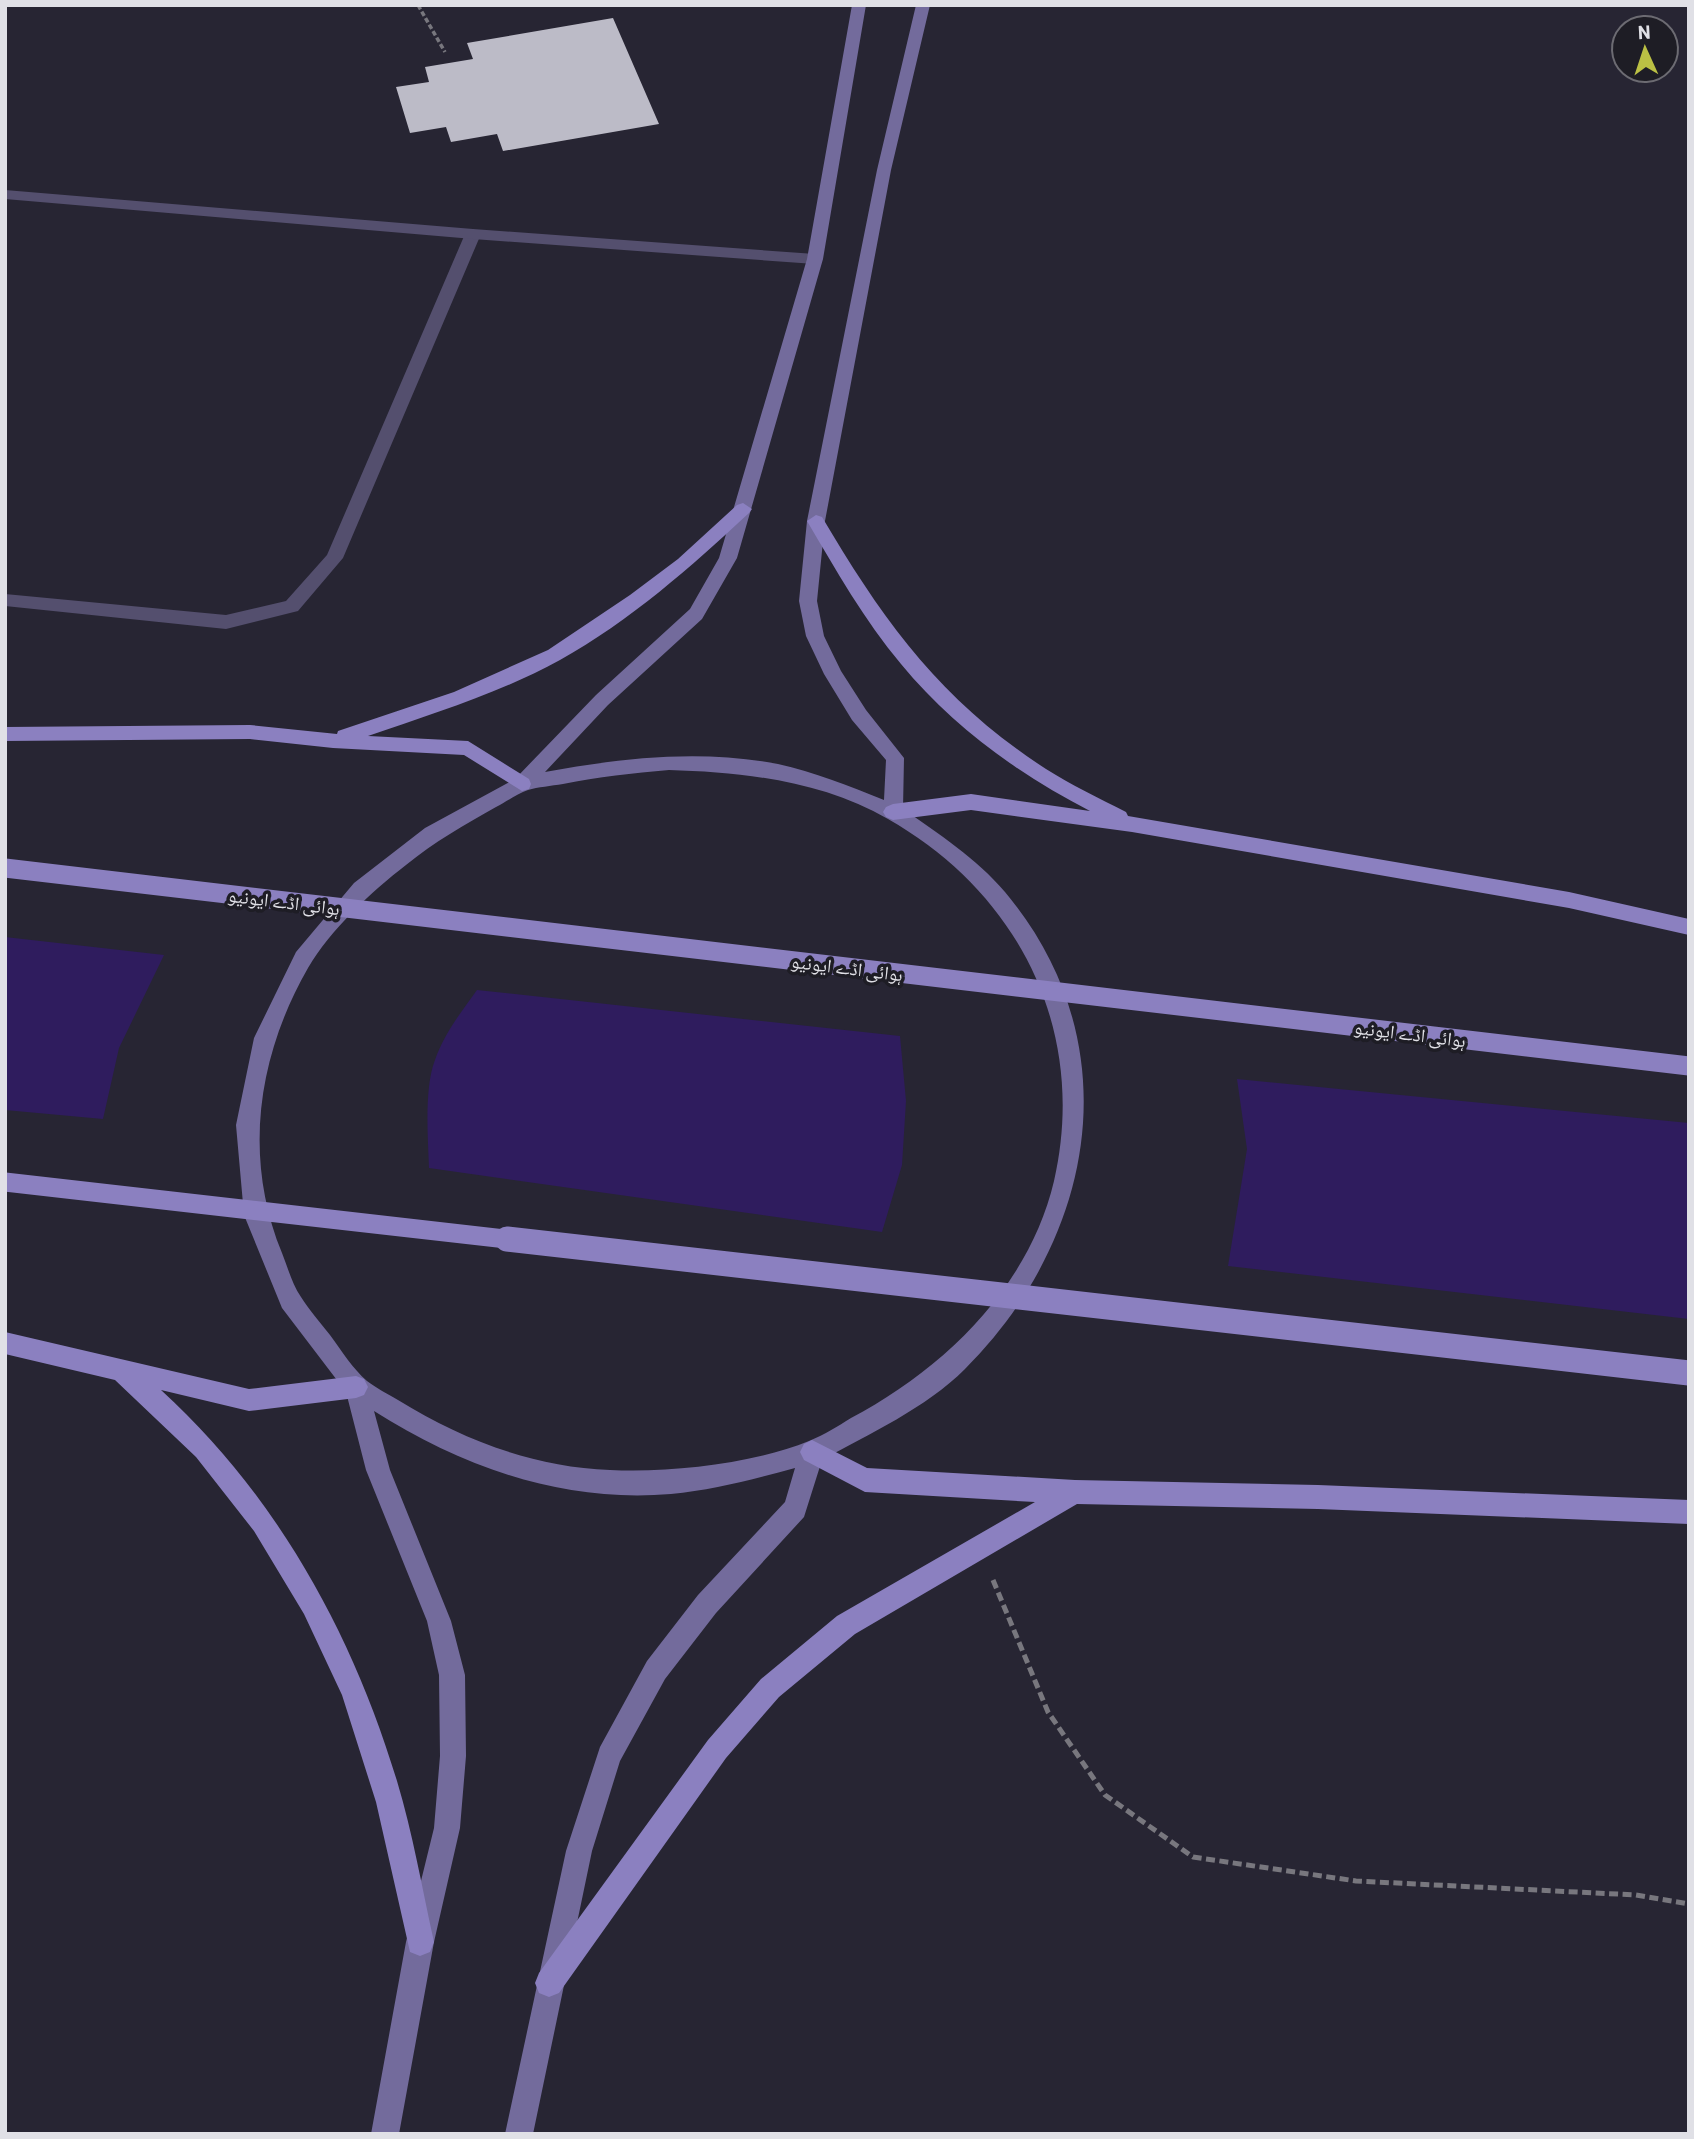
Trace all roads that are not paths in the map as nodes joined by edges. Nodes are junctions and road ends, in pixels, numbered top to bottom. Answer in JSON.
{"nodes":[{"id":1,"x":859,"y":5,"type":"edge"},
{"id":2,"x":923,"y":5,"type":"edge"},
{"id":3,"x":5,"y":194,"type":"edge"},
{"id":4,"x":473,"y":233,"type":"junction"},
{"id":5,"x":815,"y":258,"type":"junction"},
{"id":6,"x":743,"y":509,"type":"junction"},
{"id":7,"x":816,"y":521,"type":"junction"},
{"id":8,"x":5,"y":600,"type":"edge"},
{"id":9,"x":5,"y":734,"type":"edge"},
{"id":10,"x":333,"y":741,"type":"junction"},
{"id":11,"x":522,"y":784,"type":"junction"},
{"id":12,"x":892,"y":812,"type":"junction"},
{"id":13,"x":1132,"y":824,"type":"junction"},
{"id":14,"x":5,"y":868,"type":"edge"},
{"id":15,"x":1689,"y":927,"type":"edge"},
{"id":16,"x":1689,"y":1066,"type":"edge"},
{"id":17,"x":5,"y":1182,"type":"edge"},
{"id":18,"x":5,"y":1343,"type":"edge"},
{"id":19,"x":120,"y":1369,"type":"junction"},
{"id":20,"x":1689,"y":1373,"type":"edge"},
{"id":21,"x":356,"y":1387,"type":"junction"},
{"id":22,"x":812,"y":1452,"type":"junction"},
{"id":23,"x":1075,"y":1492,"type":"junction"},
{"id":24,"x":1689,"y":1512,"type":"edge"},
{"id":25,"x":420,"y":1942,"type":"junction"},
{"id":26,"x":549,"y":1983,"type":"junction"},
{"id":27,"x":385,"y":2134,"type":"edge"},
{"id":28,"x":519,"y":2134,"type":"edge"}],
"edges":[{"from":1,"to":5,"type":"street"},
{"from":2,"to":7,"type":"street"},
{"from":3,"to":4,"type":"street"},
{"from":4,"to":5,"type":"street"},
{"from":4,"to":8,"type":"street"},
{"from":5,"to":6,"type":"street"},
{"from":6,"to":10,"type":"main road"},
{"from":6,"to":11,"type":"street"},
{"from":7,"to":12,"type":"street"},
{"from":7,"to":13,"type":"main road"},
{"from":9,"to":10,"type":"main road"},
{"from":10,"to":11,"type":"main road"},
{"from":11,"to":12,"type":"street"},
{"from":11,"to":21,"type":"street"},
{"from":12,"to":13,"type":"main road"},
{"from":12,"to":22,"type":"street"},
{"from":13,"to":15,"type":"main road"},
{"from":14,"to":16,"type":"main road","name":"ہوائی اڈے ایونیو","bridge":true},
{"from":17,"to":20,"type":"main road","bridge":true},
{"from":18,"to":19,"type":"main road"},
{"from":19,"to":21,"type":"main road"},
{"from":19,"to":25,"type":"main road"},
{"from":21,"to":22,"type":"street"},
{"from":21,"to":25,"type":"street"},
{"from":22,"to":23,"type":"main road"},
{"from":22,"to":26,"type":"street"},
{"from":23,"to":24,"type":"main road"},
{"from":23,"to":26,"type":"main road"},
{"from":25,"to":27,"type":"street"},
{"from":26,"to":28,"type":"street"}]}
